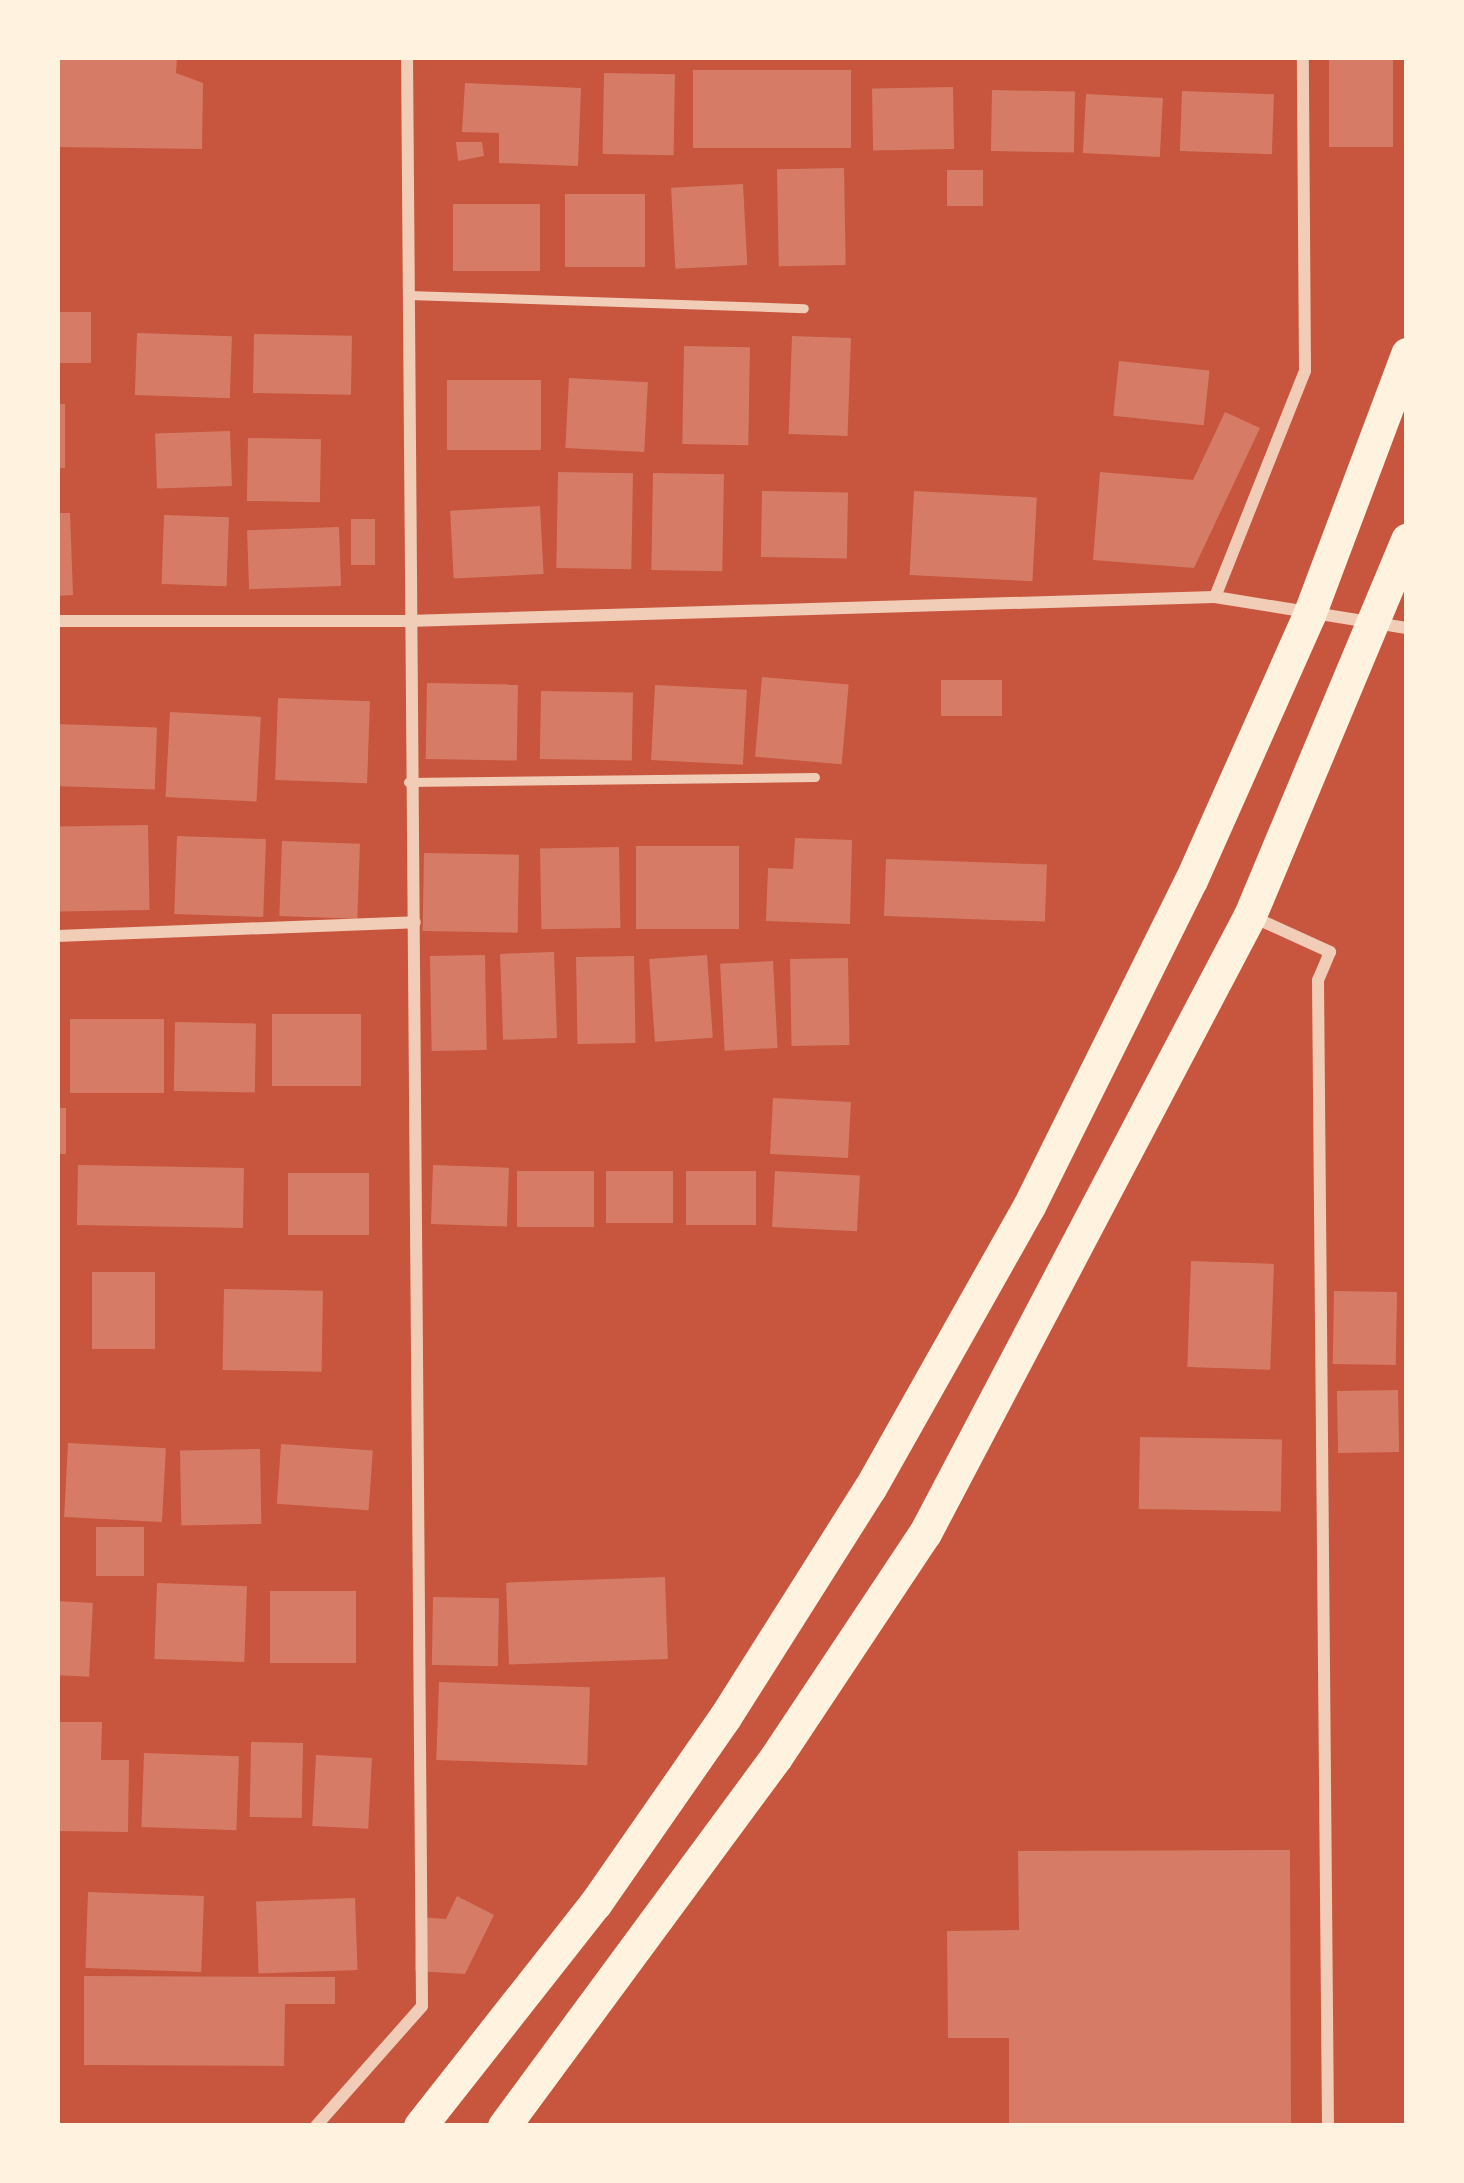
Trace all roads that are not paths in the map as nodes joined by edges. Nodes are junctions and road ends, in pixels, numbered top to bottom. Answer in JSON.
{"nodes":[{"id":1,"x":407,"y":57,"type":"edge"},
{"id":2,"x":1303,"y":57,"type":"edge"},
{"id":3,"x":407,"y":295,"type":"junction"},
{"id":4,"x":804,"y":308,"type":"dead end"},
{"id":5,"x":1407,"y":354,"type":"edge"},
{"id":6,"x":1407,"y":540,"type":"edge"},
{"id":7,"x":1215,"y":597,"type":"junction"},
{"id":8,"x":1310,"y":615,"type":"junction"},
{"id":9,"x":57,"y":621,"type":"edge"},
{"id":10,"x":406,"y":622,"type":"junction"},
{"id":11,"x":1391,"y":628,"type":"edge"},
{"id":12,"x":815,"y":777,"type":"dead end"},
{"id":13,"x":408,"y":782,"type":"junction"},
{"id":14,"x":1250,"y":915,"type":"junction"},
{"id":15,"x":415,"y":922,"type":"junction"},
{"id":16,"x":57,"y":936,"type":"edge"},
{"id":17,"x":316,"y":2126,"type":"edge"},
{"id":18,"x":420,"y":2126,"type":"edge"},
{"id":19,"x":504,"y":2126,"type":"edge"},
{"id":20,"x":1328,"y":2126,"type":"edge"}],
"edges":[{"from":1,"to":3,"type":"street"},
{"from":2,"to":7,"type":"street"},
{"from":3,"to":4,"type":"lane"},
{"from":3,"to":10,"type":"street"},
{"from":5,"to":8,"type":"highway"},
{"from":6,"to":11,"type":"highway"},
{"from":7,"to":8,"type":"street"},
{"from":7,"to":10,"type":"street"},
{"from":8,"to":11,"type":"street"},
{"from":8,"to":18,"type":"highway"},
{"from":9,"to":10,"type":"street"},
{"from":10,"to":13,"type":"street"},
{"from":11,"to":14,"type":"highway"},
{"from":12,"to":13,"type":"lane"},
{"from":13,"to":15,"type":"street"},
{"from":14,"to":19,"type":"highway"},
{"from":14,"to":20,"type":"street"},
{"from":15,"to":16,"type":"street"},
{"from":15,"to":17,"type":"street"}]}
